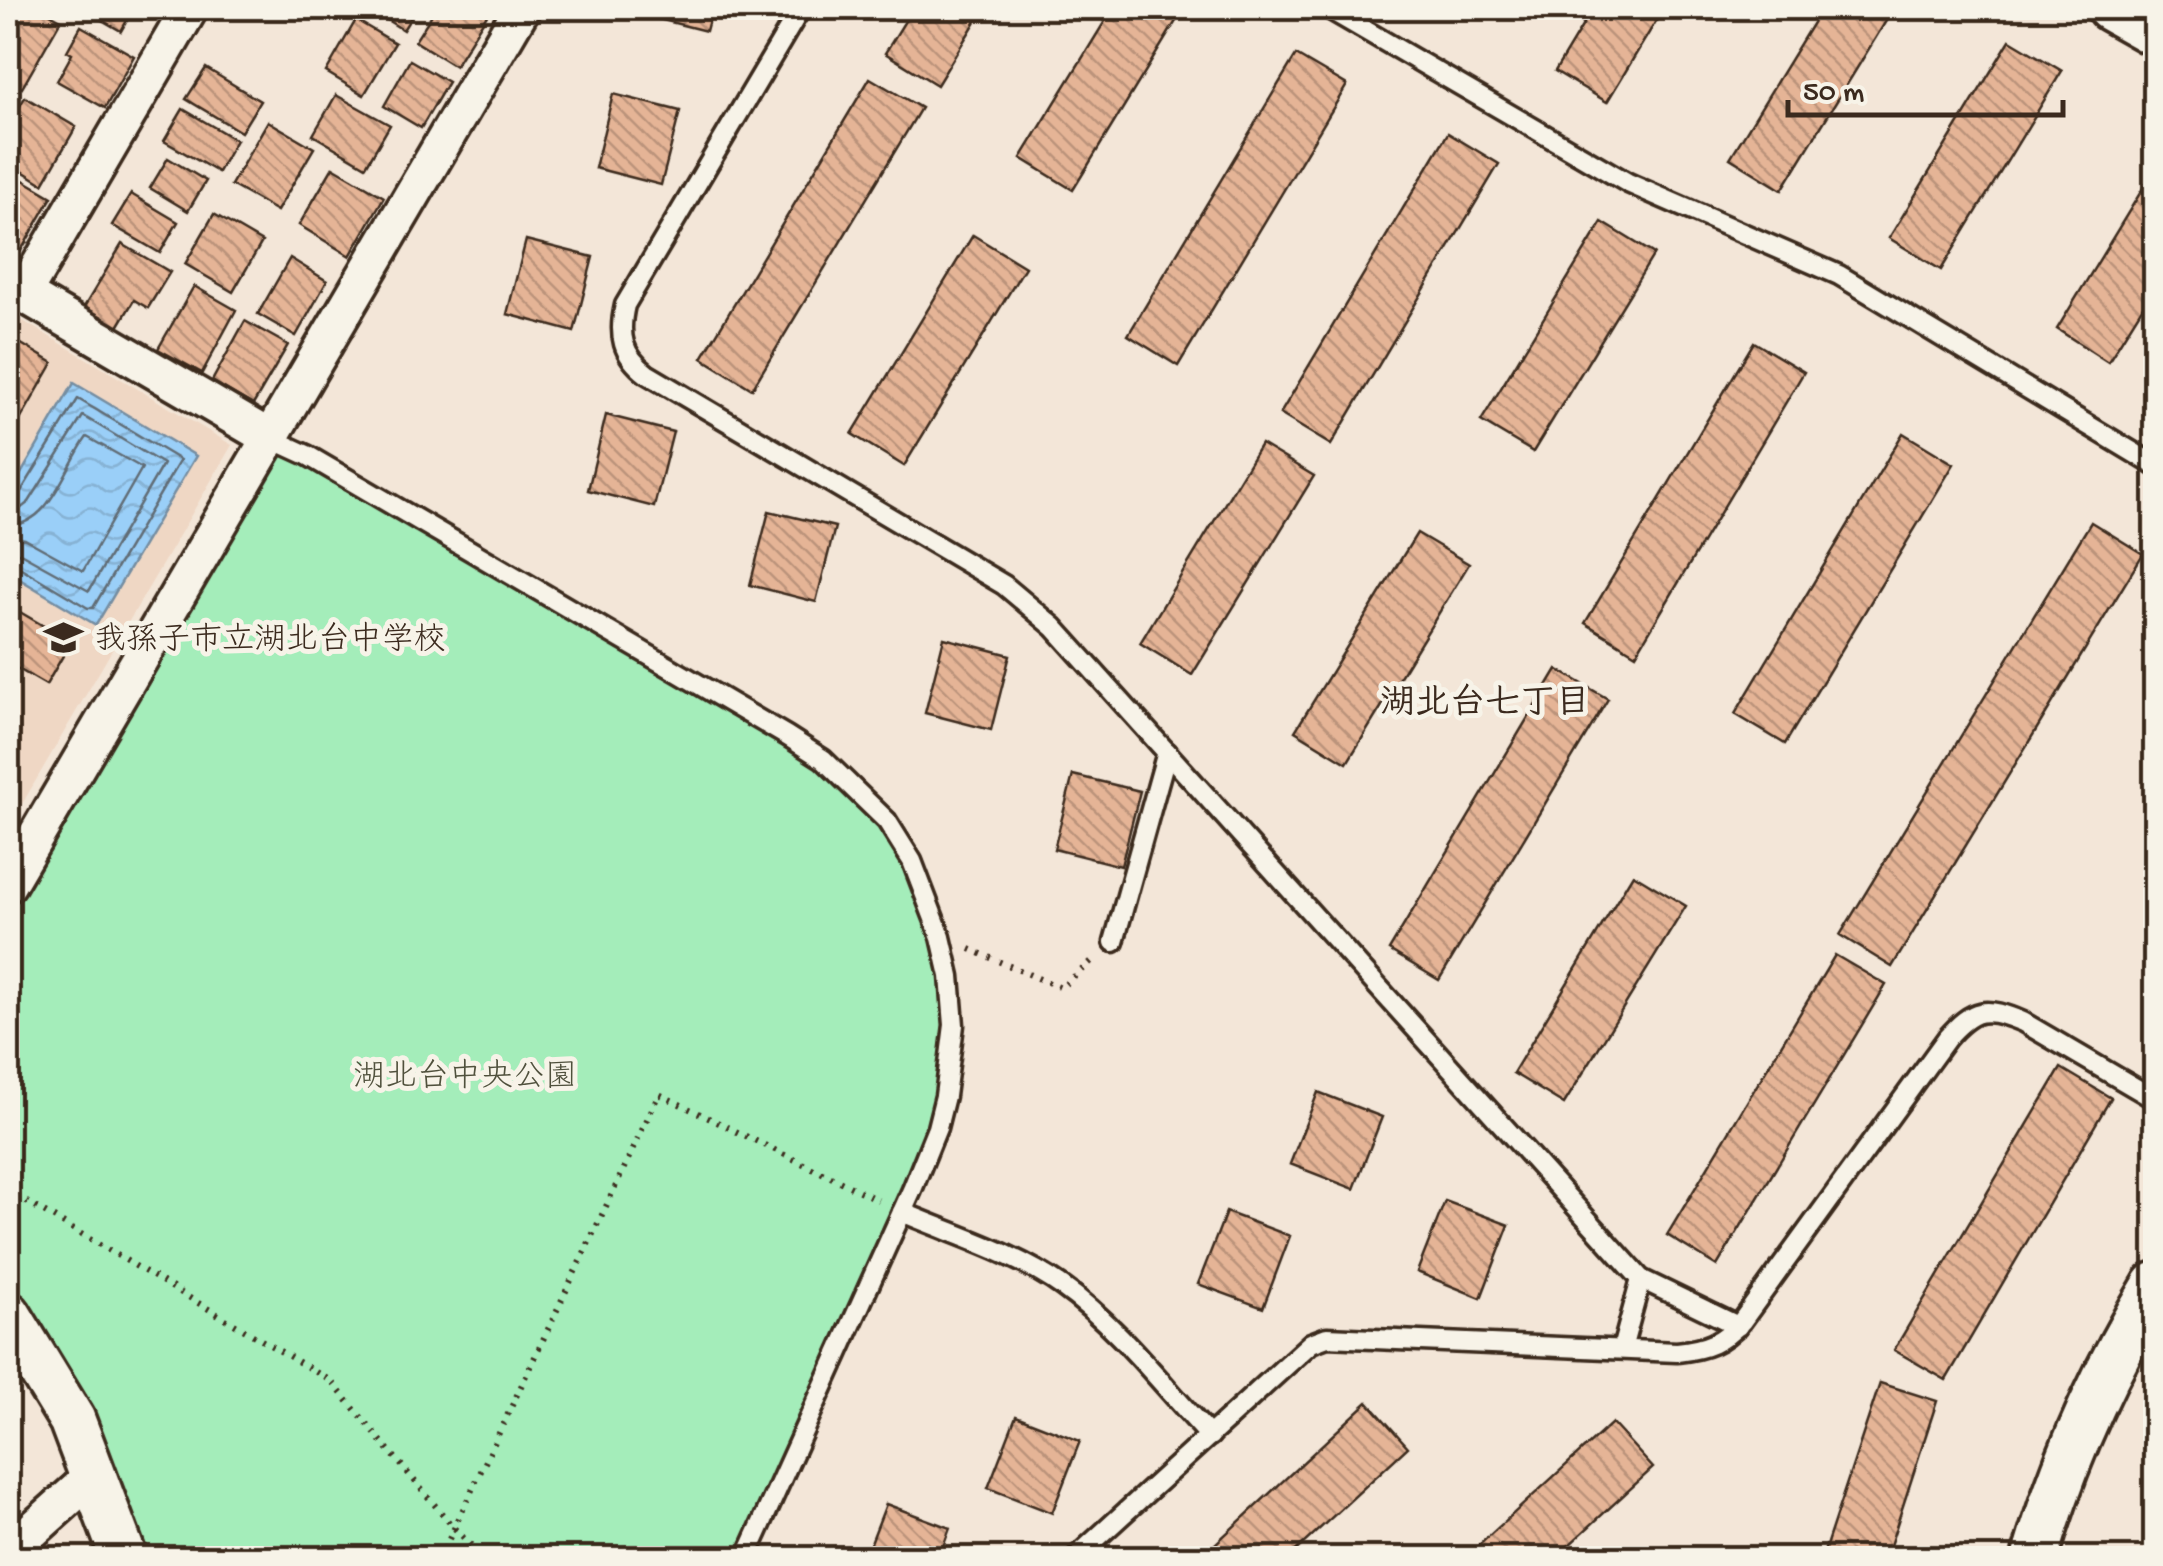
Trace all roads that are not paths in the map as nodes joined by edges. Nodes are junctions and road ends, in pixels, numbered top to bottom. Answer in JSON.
{"nodes":[{"id":1,"x":190,"y":8,"type":"edge"},
{"id":2,"x":522,"y":8,"type":"edge"},
{"id":3,"x":802,"y":8,"type":"edge"},
{"id":4,"x":1326,"y":8,"type":"edge"},
{"id":5,"x":2110,"y":8,"type":"edge"},
{"id":6,"x":2156,"y":34,"type":"edge"},
{"id":7,"x":15,"y":289,"type":"edge"},
{"id":8,"x":270,"y":438,"type":"junction"},
{"id":9,"x":2156,"y":466,"type":"edge"},
{"id":10,"x":1166,"y":752,"type":"junction"},
{"id":11,"x":8,"y":884,"type":"edge"},
{"id":12,"x":1114,"y":942,"type":"road end"},
{"id":13,"x":2156,"y":1100,"type":"edge"},
{"id":14,"x":902,"y":1212,"type":"junction"},
{"id":15,"x":1641,"y":1279,"type":"junction"},
{"id":16,"x":2156,"y":1285,"type":"edge"},
{"id":17,"x":8,"y":1315,"type":"edge"},
{"id":18,"x":1738,"y":1326,"type":"junction"},
{"id":19,"x":1622,"y":1349,"type":"junction"},
{"id":20,"x":1210,"y":1436,"type":"junction"},
{"id":21,"x":93,"y":1476,"type":"junction"},
{"id":22,"x":8,"y":1552,"type":"edge"},
{"id":23,"x":124,"y":1558,"type":"edge"},
{"id":24,"x":746,"y":1558,"type":"edge"},
{"id":25,"x":1075,"y":1558,"type":"edge"},
{"id":26,"x":2035,"y":1558,"type":"edge"}],
"edges":[{"from":1,"to":7,"type":"street"},
{"from":2,"to":8,"type":"street"},
{"from":3,"to":10,"type":"lane"},
{"from":4,"to":9,"type":"lane"},
{"from":5,"to":6,"type":"street"},
{"from":7,"to":8,"type":"street"},
{"from":8,"to":11,"type":"street"},
{"from":8,"to":14,"type":"lane"},
{"from":10,"to":12,"type":"lane"},
{"from":10,"to":15,"type":"lane"},
{"from":13,"to":18,"type":"lane"},
{"from":14,"to":20,"type":"lane"},
{"from":14,"to":24,"type":"lane"},
{"from":15,"to":18,"type":"lane"},
{"from":15,"to":19,"type":"lane"},
{"from":16,"to":26,"type":"street"},
{"from":17,"to":21,"type":"street"},
{"from":18,"to":19,"type":"lane"},
{"from":19,"to":20,"type":"lane"},
{"from":20,"to":25,"type":"lane"},
{"from":21,"to":22,"type":"street"},
{"from":21,"to":23,"type":"street"}]}
